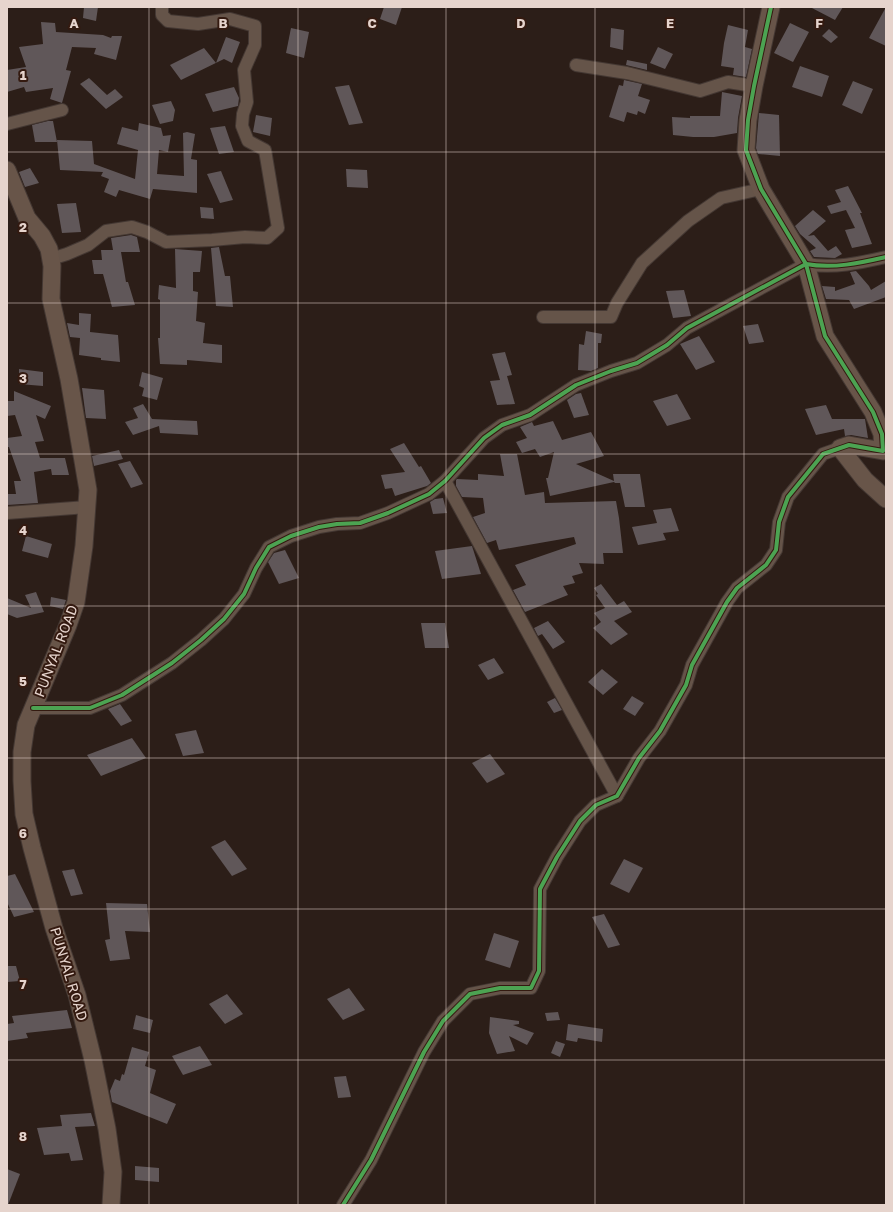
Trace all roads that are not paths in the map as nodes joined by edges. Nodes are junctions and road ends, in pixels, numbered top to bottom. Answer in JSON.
{"nodes":[{"id":1,"x":162,"y":7,"type":"edge"},
{"id":2,"x":771,"y":7,"type":"edge"},
{"id":3,"x":576,"y":65,"type":"dead end"},
{"id":4,"x":754,"y":86,"type":"junction"},
{"id":5,"x":62,"y":110,"type":"dead end"},
{"id":6,"x":7,"y":124,"type":"edge"},
{"id":7,"x":7,"y":170,"type":"edge"},
{"id":8,"x":761,"y":188,"type":"junction"},
{"id":9,"x":886,"y":257,"type":"edge"},
{"id":10,"x":51,"y":258,"type":"junction"},
{"id":11,"x":806,"y":264,"type":"junction"},
{"id":12,"x":543,"y":317,"type":"dead end"},
{"id":13,"x":840,"y":448,"type":"junction"},
{"id":14,"x":445,"y":482,"type":"junction"},
{"id":15,"x":886,"y":499,"type":"edge"},
{"id":16,"x":87,"y":507,"type":"junction"},
{"id":17,"x":7,"y":513,"type":"edge"},
{"id":18,"x":33,"y":708,"type":"junction"},
{"id":19,"x":617,"y":796,"type":"junction"},
{"id":20,"x":110,"y":1205,"type":"edge"},
{"id":21,"x":343,"y":1205,"type":"edge"}],
"edges":[{"from":1,"to":10,"type":"street"},
{"from":2,"to":4,"type":"main road"},
{"from":3,"to":4,"type":"street"},
{"from":4,"to":8,"type":"main road"},
{"from":5,"to":6,"type":"street"},
{"from":7,"to":10,"type":"main road","name":"PUNYAL ROAD"},
{"from":8,"to":11,"type":"main road"},
{"from":8,"to":12,"type":"street"},
{"from":9,"to":11,"type":"street"},
{"from":10,"to":16,"type":"main road","name":"PUNYAL ROAD"},
{"from":11,"to":13,"type":"main road"},
{"from":11,"to":14,"type":"street"},
{"from":13,"to":15,"type":"main road"},
{"from":13,"to":19,"type":"street"},
{"from":14,"to":18,"type":"street"},
{"from":14,"to":19,"type":"street"},
{"from":16,"to":17,"type":"street"},
{"from":16,"to":18,"type":"main road","name":"PUNYAL ROAD"},
{"from":18,"to":20,"type":"main road","name":"PUNYAL ROAD"},
{"from":19,"to":21,"type":"street"}]}
